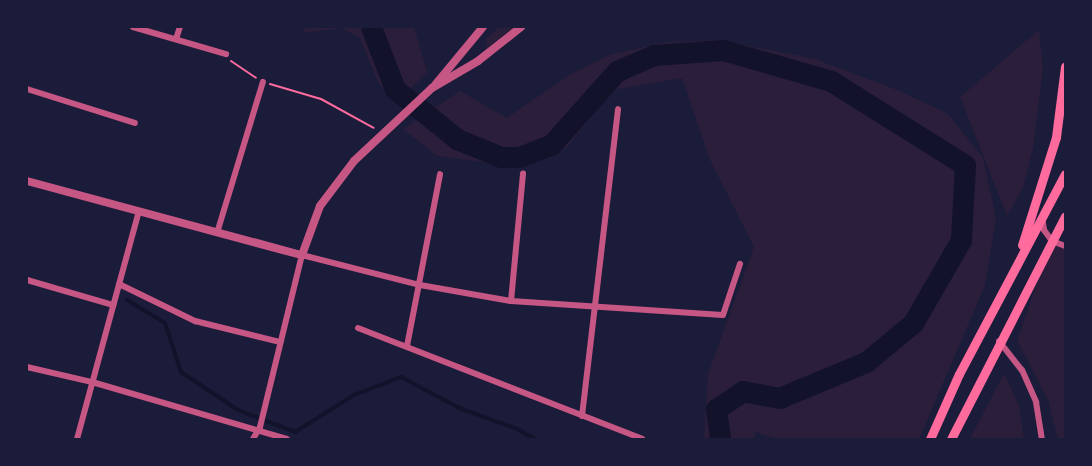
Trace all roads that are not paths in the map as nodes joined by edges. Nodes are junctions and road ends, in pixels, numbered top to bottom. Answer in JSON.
{"nodes":[{"id":1,"x":134,"y":27,"type":"edge"},
{"id":2,"x":180,"y":27,"type":"edge"},
{"id":3,"x":483,"y":27,"type":"edge"},
{"id":4,"x":521,"y":27,"type":"edge"},
{"id":5,"x":176,"y":39,"type":"junction"},
{"id":6,"x":226,"y":54,"type":"road end"},
{"id":7,"x":1065,"y":68,"type":"edge"},
{"id":8,"x":263,"y":82,"type":"road end"},
{"id":9,"x":432,"y":88,"type":"junction"},
{"id":10,"x":27,"y":89,"type":"edge"},
{"id":11,"x":618,"y":109,"type":"dead end"},
{"id":12,"x":135,"y":123,"type":"dead end"},
{"id":13,"x":440,"y":174,"type":"dead end"},
{"id":14,"x":523,"y":174,"type":"dead end"},
{"id":15,"x":1065,"y":174,"type":"edge"},
{"id":16,"x":27,"y":181,"type":"edge"},
{"id":17,"x":139,"y":211,"type":"junction"},
{"id":18,"x":1065,"y":216,"type":"edge"},
{"id":19,"x":1042,"y":217,"type":"junction"},
{"id":20,"x":217,"y":233,"type":"junction"},
{"id":21,"x":1052,"y":241,"type":"junction"},
{"id":22,"x":1065,"y":246,"type":"edge"},
{"id":23,"x":302,"y":255,"type":"junction"},
{"id":24,"x":740,"y":264,"type":"dead end"},
{"id":25,"x":27,"y":280,"type":"edge"},
{"id":26,"x":119,"y":284,"type":"junction"},
{"id":27,"x":420,"y":285,"type":"junction"},
{"id":28,"x":1002,"y":295,"type":"junction"},
{"id":29,"x":512,"y":301,"type":"junction"},
{"id":30,"x":113,"y":305,"type":"junction"},
{"id":31,"x":596,"y":310,"type":"junction"},
{"id":32,"x":358,"y":328,"type":"dead end"},
{"id":33,"x":999,"y":341,"type":"junction"},
{"id":34,"x":280,"y":342,"type":"junction"},
{"id":35,"x":406,"y":346,"type":"junction"},
{"id":36,"x":27,"y":367,"type":"edge"},
{"id":37,"x":92,"y":382,"type":"junction"},
{"id":38,"x":582,"y":416,"type":"junction"},
{"id":39,"x":256,"y":433,"type":"edge"},
{"id":40,"x":77,"y":439,"type":"edge"},
{"id":41,"x":287,"y":439,"type":"edge"},
{"id":42,"x":642,"y":439,"type":"edge"},
{"id":43,"x":930,"y":439,"type":"edge"},
{"id":44,"x":951,"y":439,"type":"edge"},
{"id":45,"x":1042,"y":439,"type":"edge"}],
"edges":[{"from":1,"to":5,"type":"street"},
{"from":2,"to":5,"type":"street"},
{"from":3,"to":9,"type":"street"},
{"from":4,"to":9,"type":"street"},
{"from":5,"to":6,"type":"street"},
{"from":7,"to":28,"type":"main road"},
{"from":8,"to":20,"type":"street"},
{"from":9,"to":23,"type":"street"},
{"from":10,"to":12,"type":"street"},
{"from":11,"to":31,"type":"street"},
{"from":13,"to":27,"type":"street"},
{"from":14,"to":29,"type":"street"},
{"from":15,"to":19,"type":"main road"},
{"from":16,"to":17,"type":"street"},
{"from":17,"to":20,"type":"street"},
{"from":17,"to":26,"type":"street"},
{"from":18,"to":21,"type":"main road"},
{"from":19,"to":21,"type":"street"},
{"from":19,"to":28,"type":"main road"},
{"from":20,"to":23,"type":"street"},
{"from":21,"to":22,"type":"street"},
{"from":21,"to":33,"type":"main road"},
{"from":23,"to":27,"type":"street"},
{"from":23,"to":34,"type":"street"},
{"from":24,"to":31,"type":"street"},
{"from":25,"to":30,"type":"street"},
{"from":26,"to":30,"type":"street"},
{"from":26,"to":34,"type":"street"},
{"from":27,"to":29,"type":"street"},
{"from":27,"to":35,"type":"street"},
{"from":28,"to":43,"type":"main road"},
{"from":29,"to":31,"type":"street"},
{"from":30,"to":37,"type":"street"},
{"from":31,"to":38,"type":"street"},
{"from":32,"to":35,"type":"street"},
{"from":33,"to":44,"type":"main road"},
{"from":33,"to":45,"type":"street"},
{"from":34,"to":39,"type":"street"},
{"from":35,"to":38,"type":"street"},
{"from":36,"to":37,"type":"street"},
{"from":37,"to":39,"type":"street"},
{"from":37,"to":40,"type":"street"},
{"from":38,"to":42,"type":"street"},
{"from":39,"to":41,"type":"street"}]}
